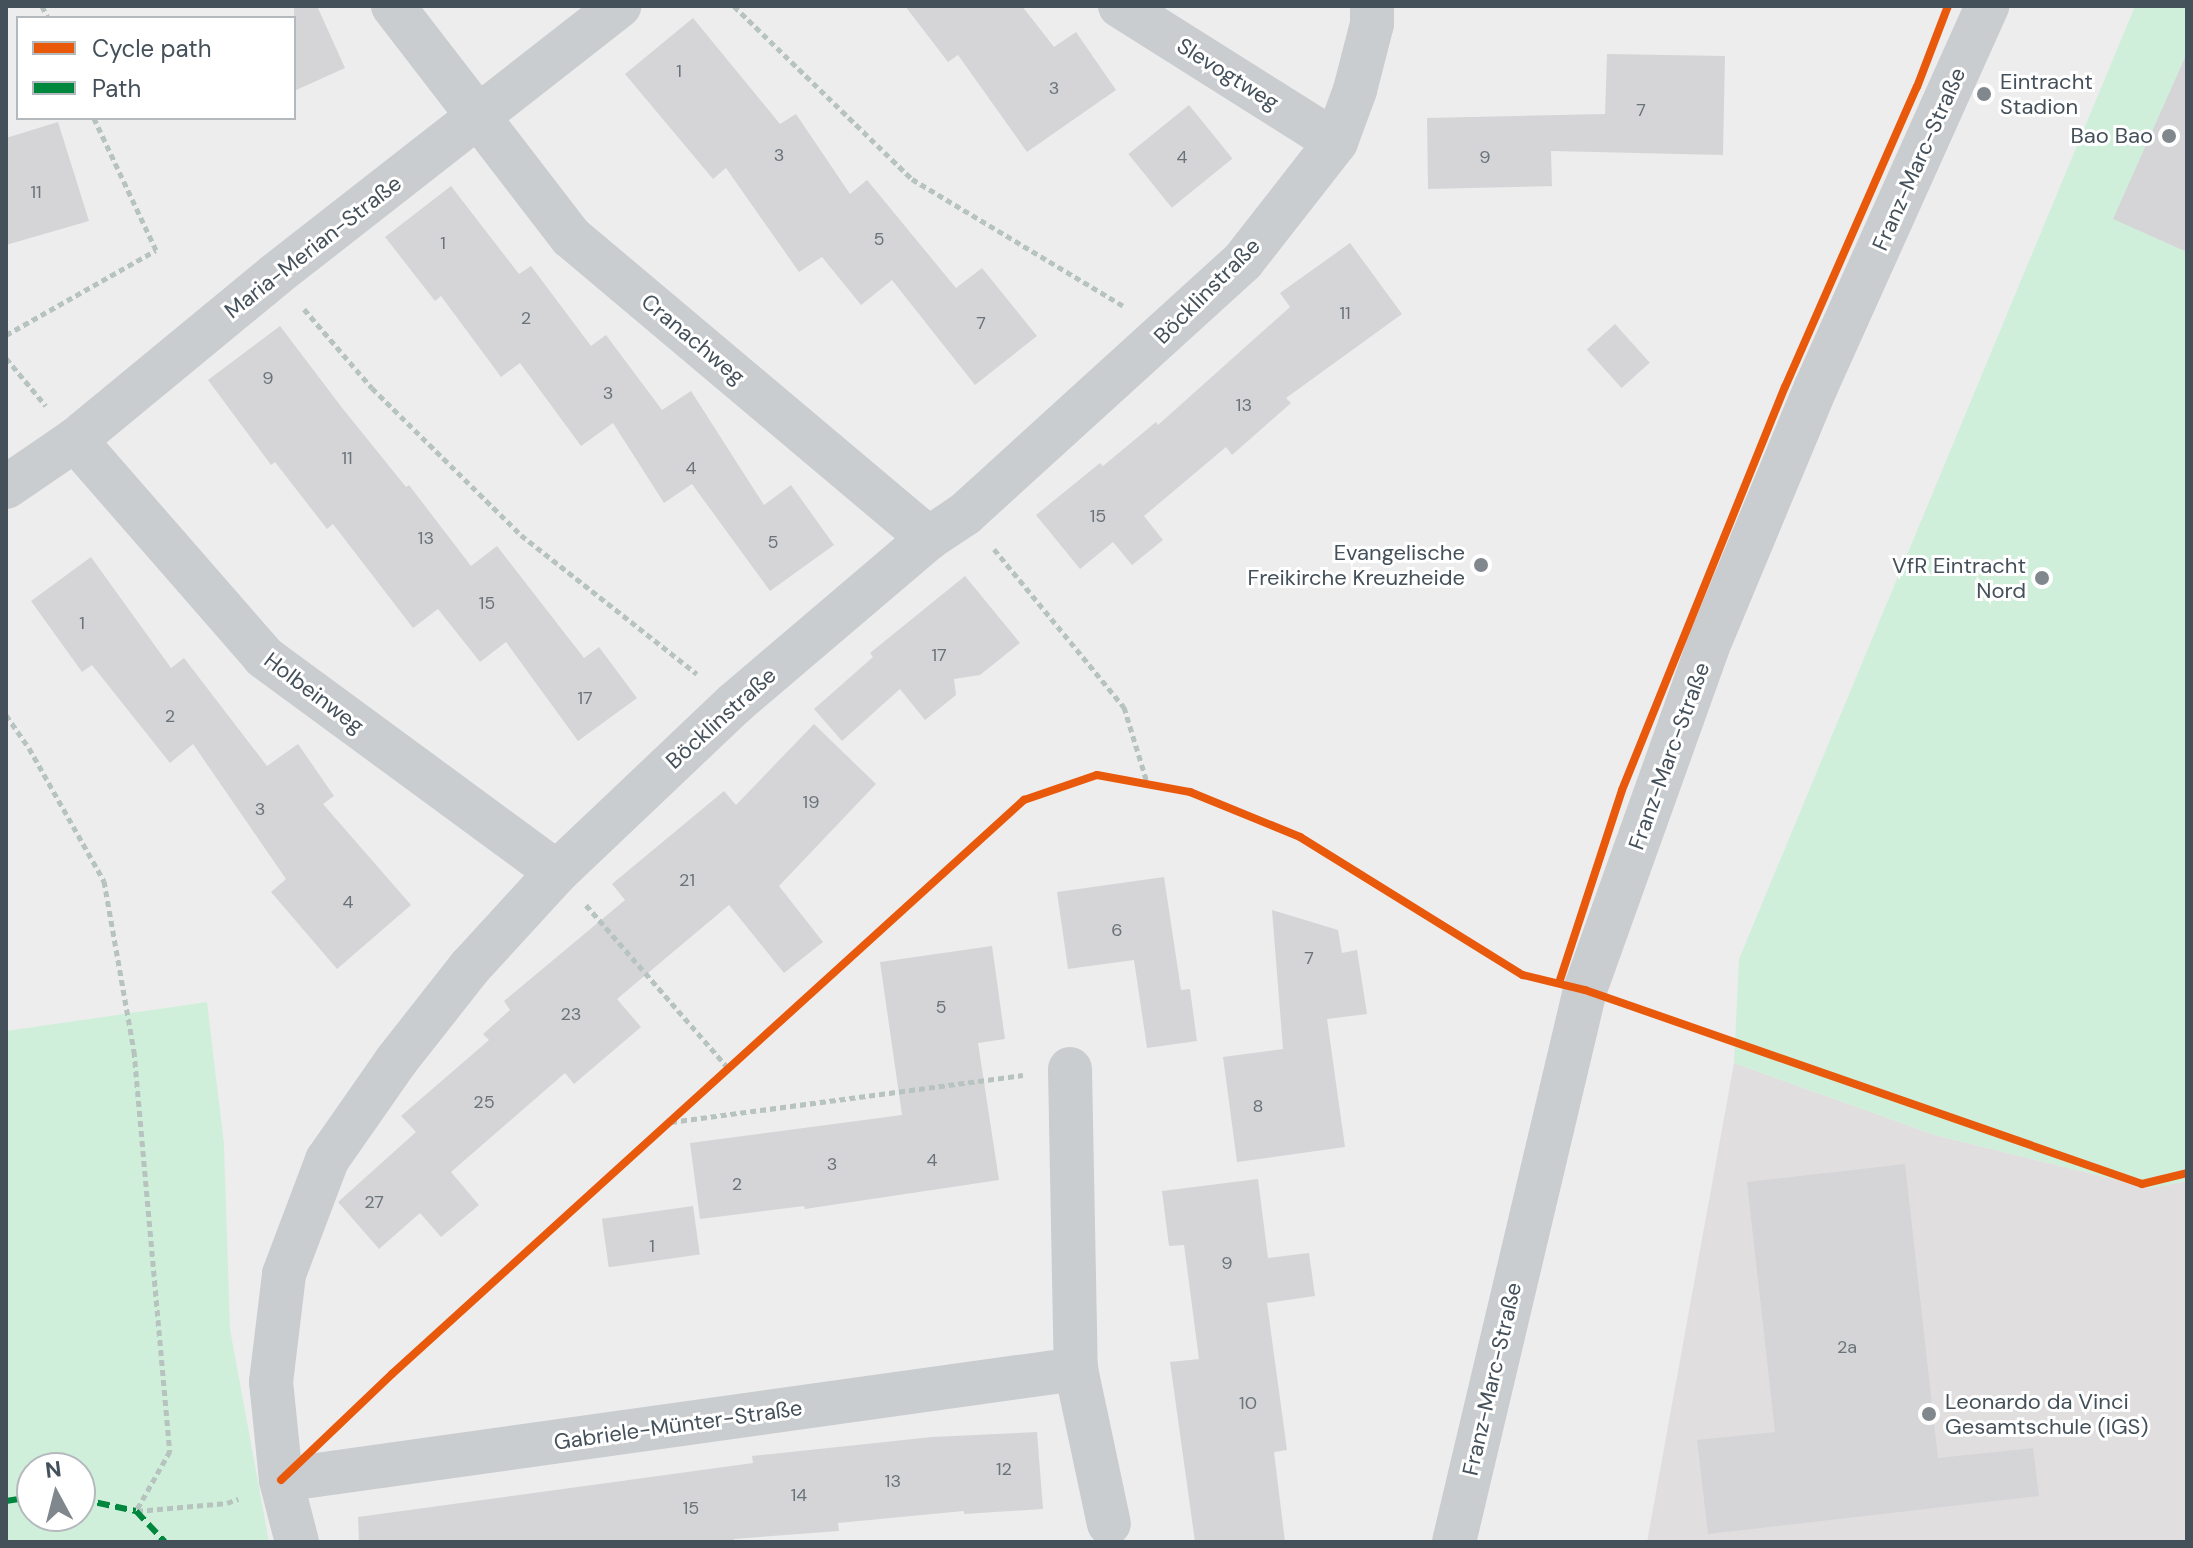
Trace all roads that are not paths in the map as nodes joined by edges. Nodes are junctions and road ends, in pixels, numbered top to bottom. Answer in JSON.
{"nodes":[{"id":1,"x":393,"y":6,"type":"edge"},
{"id":2,"x":619,"y":6,"type":"edge"},
{"id":3,"x":1120,"y":6,"type":"edge"},
{"id":4,"x":1372,"y":6,"type":"edge"},
{"id":5,"x":1987,"y":6,"type":"edge"},
{"id":6,"x":479,"y":119,"type":"junction"},
{"id":7,"x":1336,"y":142,"type":"junction"},
{"id":8,"x":75,"y":440,"type":"junction"},
{"id":9,"x":6,"y":487,"type":"edge"},
{"id":10,"x":929,"y":538,"type":"junction"},
{"id":11,"x":557,"y":872,"type":"junction"},
{"id":12,"x":1070,"y":1069,"type":"road end"},
{"id":13,"x":1076,"y":1369,"type":"junction"},
{"id":14,"x":281,"y":1480,"type":"junction"},
{"id":15,"x":1109,"y":1524,"type":"dead end"},
{"id":16,"x":297,"y":1542,"type":"edge"},
{"id":17,"x":1454,"y":1542,"type":"edge"}],
"edges":[{"from":1,"to":6,"type":"street","name":"Cranachweg"},
{"from":2,"to":6,"type":"street","name":"Maria-Merian-Straße"},
{"from":3,"to":7,"type":"street","name":"Slevogtweg"},
{"from":4,"to":7,"type":"street","name":"Böcklinstraße"},
{"from":5,"to":17,"type":"street","name":"Franz-Marc-Straße"},
{"from":6,"to":8,"type":"street","name":"Maria-Merian-Straße"},
{"from":6,"to":10,"type":"street","name":"Cranachweg"},
{"from":7,"to":10,"type":"street","name":"Böcklinstraße"},
{"from":8,"to":9,"type":"street","name":"Maria-Merian-Straße"},
{"from":8,"to":11,"type":"street","name":"Holbeinweg"},
{"from":10,"to":11,"type":"street","name":"Böcklinstraße"},
{"from":11,"to":14,"type":"street","name":"Böcklinstraße"},
{"from":12,"to":13,"type":"street"},
{"from":13,"to":14,"type":"street","name":"Gabriele-Münter-Straße"},
{"from":13,"to":15,"type":"street"},
{"from":14,"to":16,"type":"street","name":"Böcklinstraße"}]}
